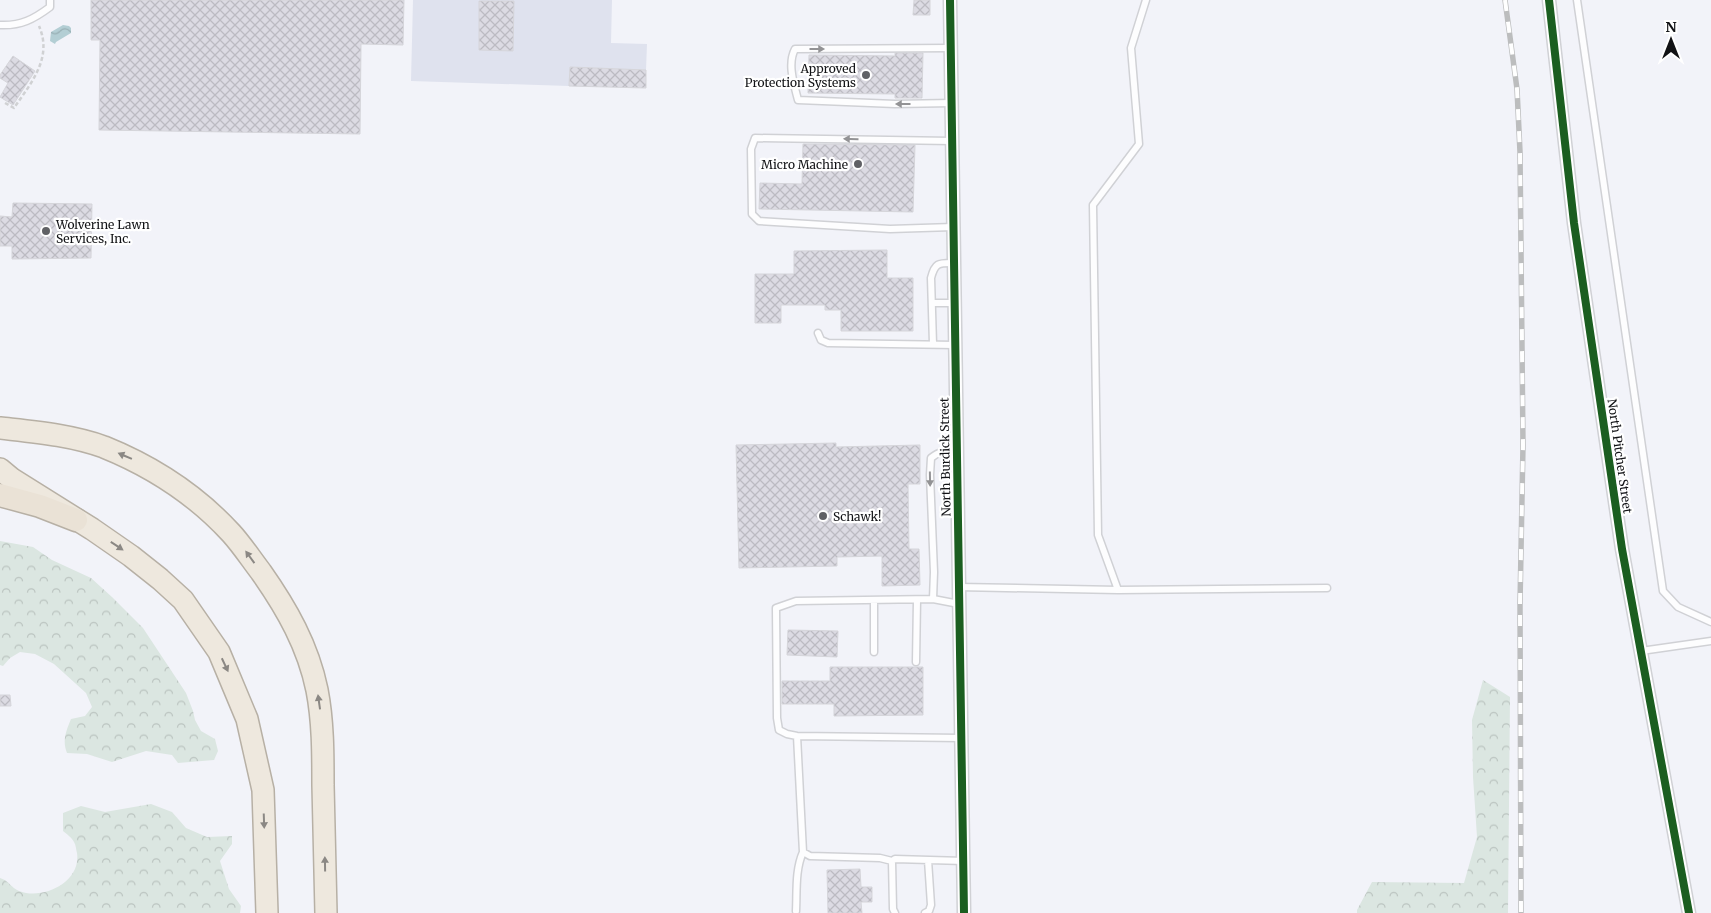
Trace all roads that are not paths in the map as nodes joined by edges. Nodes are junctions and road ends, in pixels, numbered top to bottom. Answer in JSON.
{"nodes":[{"id":1,"x":50,"y":0,"type":"edge"},
{"id":2,"x":950,"y":0,"type":"edge"},
{"id":3,"x":1146,"y":0,"type":"edge"},
{"id":4,"x":1549,"y":0,"type":"edge"},
{"id":5,"x":1577,"y":0,"type":"edge"},
{"id":6,"x":0,"y":26,"type":"edge"},
{"id":7,"x":951,"y":48,"type":"junction"},
{"id":8,"x":952,"y":104,"type":"junction"},
{"id":9,"x":952,"y":141,"type":"junction"},
{"id":10,"x":953,"y":227,"type":"junction"},
{"id":11,"x":954,"y":263,"type":"junction"},
{"id":12,"x":932,"y":303,"type":"junction"},
{"id":13,"x":954,"y":303,"type":"junction"},
{"id":14,"x":818,"y":333,"type":"dead end"},
{"id":15,"x":932,"y":344,"type":"junction"},
{"id":16,"x":955,"y":345,"type":"junction"},
{"id":17,"x":0,"y":428,"type":"edge"},
{"id":18,"x":956,"y":451,"type":"junction"},
{"id":19,"x":0,"y":469,"type":"edge"},
{"id":20,"x":0,"y":495,"type":"edge"},
{"id":21,"x":76,"y":520,"type":"junction"},
{"id":22,"x":958,"y":588,"type":"junction"},
{"id":23,"x":1326,"y":588,"type":"dead end"},
{"id":24,"x":1118,"y":590,"type":"junction"},
{"id":25,"x":933,"y":599,"type":"junction"},
{"id":26,"x":874,"y":600,"type":"junction"},
{"id":27,"x":916,"y":600,"type":"junction"},
{"id":28,"x":959,"y":604,"type":"junction"},
{"id":29,"x":1711,"y":622,"type":"edge"},
{"id":30,"x":1711,"y":641,"type":"edge"},
{"id":31,"x":1641,"y":651,"type":"junction"},
{"id":32,"x":874,"y":652,"type":"dead end"},
{"id":33,"x":916,"y":662,"type":"dead end"},
{"id":34,"x":797,"y":736,"type":"junction"},
{"id":35,"x":961,"y":738,"type":"junction"},
{"id":36,"x":803,"y":852,"type":"junction"},
{"id":37,"x":928,"y":860,"type":"junction"},
{"id":38,"x":892,"y":861,"type":"junction"},
{"id":39,"x":964,"y":861,"type":"junction"},
{"id":40,"x":796,"y":911,"type":"dead end"},
{"id":41,"x":267,"y":913,"type":"edge"},
{"id":42,"x":326,"y":913,"type":"edge"},
{"id":43,"x":895,"y":913,"type":"edge"},
{"id":44,"x":925,"y":913,"type":"edge"},
{"id":45,"x":964,"y":913,"type":"edge"},
{"id":46,"x":1689,"y":913,"type":"edge"}],
"edges":[{"from":1,"to":6,"type":"lane"},
{"from":2,"to":7,"type":"street","name":"North Burdick Street"},
{"from":3,"to":24,"type":"lane"},
{"from":4,"to":31,"type":"street","name":"North Pitcher Street"},
{"from":5,"to":29,"type":"lane"},
{"from":7,"to":8,"type":"street","name":"North Burdick Street"},
{"from":8,"to":7,"type":"lane","one_way":true},
{"from":8,"to":9,"type":"street","name":"North Burdick Street"},
{"from":9,"to":10,"type":"street","name":"North Burdick Street"},
{"from":9,"to":10,"type":"lane","one_way":true},
{"from":10,"to":11,"type":"street","name":"North Burdick Street"},
{"from":11,"to":12,"type":"lane"},
{"from":11,"to":13,"type":"street","name":"North Burdick Street"},
{"from":12,"to":13,"type":"lane"},
{"from":12,"to":15,"type":"lane"},
{"from":13,"to":16,"type":"street","name":"North Burdick Street"},
{"from":14,"to":15,"type":"lane"},
{"from":15,"to":16,"type":"lane"},
{"from":16,"to":18,"type":"street","name":"North Burdick Street"},
{"from":42,"to":17,"type":"highway","one_way":true},
{"from":18,"to":22,"type":"street","name":"North Burdick Street"},
{"from":18,"to":25,"type":"lane","one_way":true},
{"from":19,"to":21,"type":"highway"},
{"from":20,"to":21,"type":"highway"},
{"from":21,"to":41,"type":"highway","one_way":true},
{"from":22,"to":24,"type":"lane"},
{"from":22,"to":28,"type":"street","name":"North Burdick Street"},
{"from":23,"to":24,"type":"lane"},
{"from":25,"to":27,"type":"lane"},
{"from":25,"to":28,"type":"lane"},
{"from":26,"to":27,"type":"lane"},
{"from":26,"to":32,"type":"lane"},
{"from":26,"to":34,"type":"lane"},
{"from":27,"to":33,"type":"lane"},
{"from":28,"to":35,"type":"street","name":"North Burdick Street"},
{"from":30,"to":31,"type":"lane"},
{"from":31,"to":46,"type":"street","name":"North Pitcher Street"},
{"from":34,"to":35,"type":"lane"},
{"from":34,"to":36,"type":"lane"},
{"from":35,"to":39,"type":"street","name":"North Burdick Street"},
{"from":36,"to":38,"type":"lane"},
{"from":36,"to":40,"type":"lane"},
{"from":37,"to":38,"type":"lane"},
{"from":37,"to":39,"type":"lane"},
{"from":37,"to":44,"type":"lane"},
{"from":38,"to":43,"type":"lane"},
{"from":39,"to":45,"type":"street","name":"North Burdick Street"}]}
